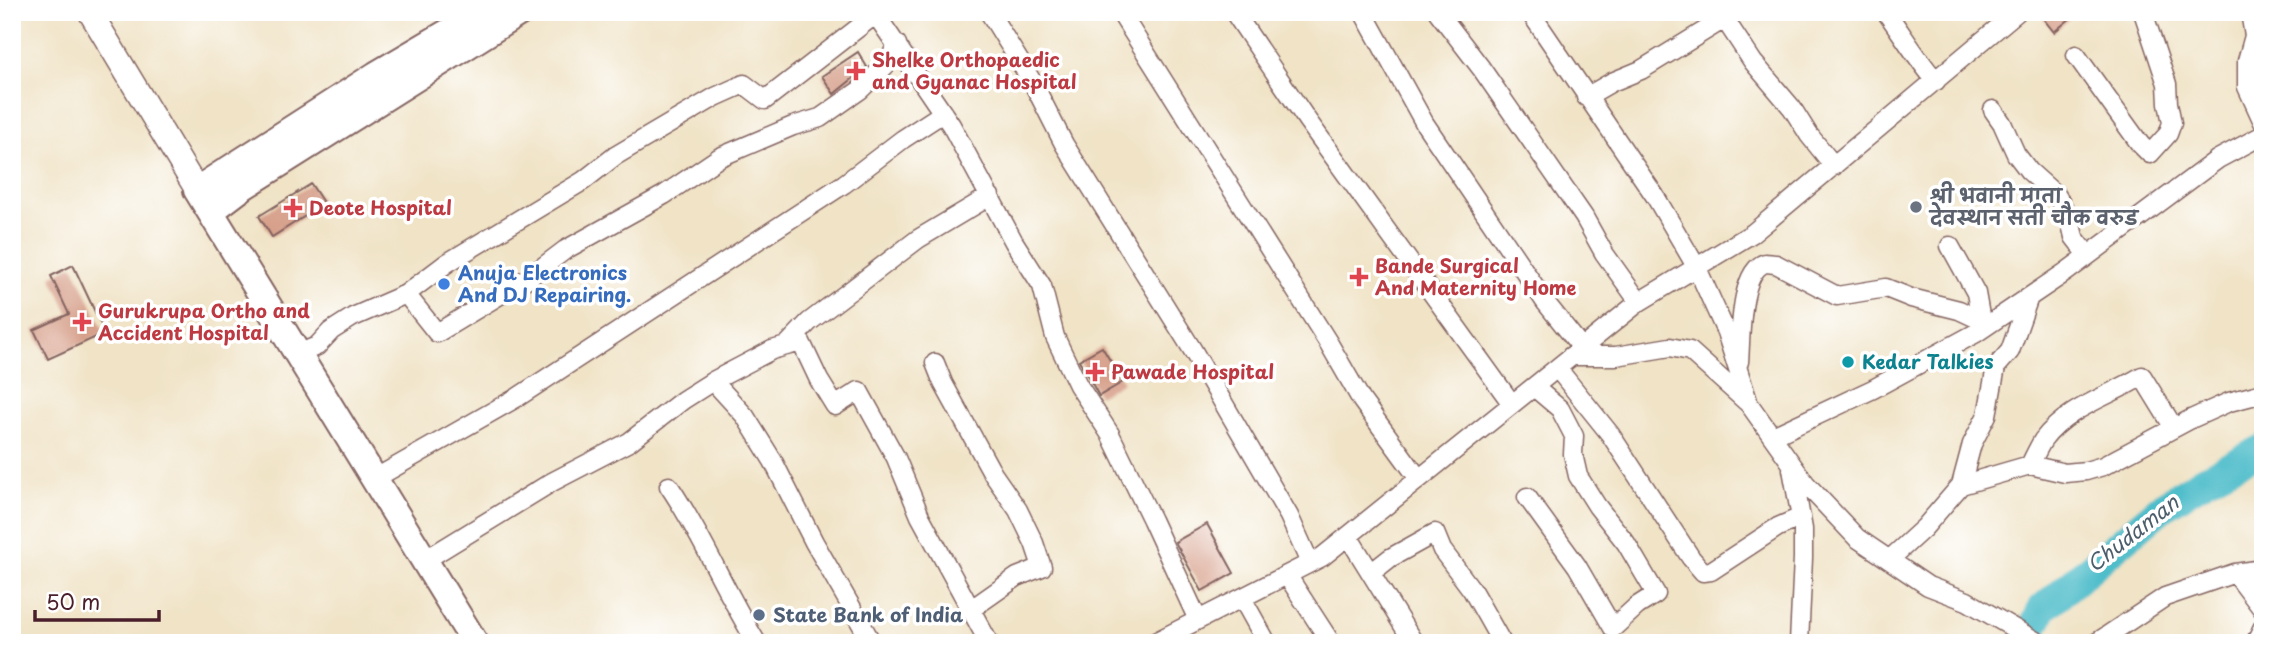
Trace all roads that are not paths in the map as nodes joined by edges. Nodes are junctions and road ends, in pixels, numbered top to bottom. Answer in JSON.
{"nodes":[{"id":1,"x":90,"y":12,"type":"edge"},
{"id":2,"x":483,"y":12,"type":"edge"},
{"id":3,"x":520,"y":12,"type":"edge"},
{"id":4,"x":989,"y":12,"type":"edge"},
{"id":5,"x":1119,"y":12,"type":"edge"},
{"id":6,"x":1234,"y":12,"type":"edge"},
{"id":7,"x":1363,"y":12,"type":"edge"},
{"id":8,"x":1438,"y":12,"type":"edge"},
{"id":9,"x":1530,"y":12,"type":"edge"},
{"id":10,"x":1886,"y":12,"type":"edge"},
{"id":11,"x":2017,"y":12,"type":"edge"},
{"id":12,"x":2143,"y":12,"type":"edge"},
{"id":13,"x":2250,"y":12,"type":"edge"},
{"id":14,"x":875,"y":13,"type":"edge"},
{"id":15,"x":1722,"y":15,"type":"edge"},
{"id":16,"x":897,"y":44,"type":"junction"},
{"id":17,"x":2076,"y":55,"type":"dead end"},
{"id":18,"x":1936,"y":82,"type":"junction"},
{"id":19,"x":1586,"y":97,"type":"junction"},
{"id":20,"x":1993,"y":110,"type":"dead end"},
{"id":21,"x":943,"y":113,"type":"junction"},
{"id":22,"x":2263,"y":122,"type":"edge"},
{"id":23,"x":2263,"y":135,"type":"edge"},
{"id":24,"x":1834,"y":166,"type":"junction"},
{"id":25,"x":990,"y":196,"type":"junction"},
{"id":26,"x":204,"y":201,"type":"junction"},
{"id":27,"x":1950,"y":246,"type":"dead end"},
{"id":28,"x":2088,"y":255,"type":"junction"},
{"id":29,"x":1697,"y":268,"type":"junction"},
{"id":30,"x":406,"y":294,"type":"junction"},
{"id":31,"x":2029,"y":297,"type":"junction"},
{"id":32,"x":1639,"y":302,"type":"junction"},
{"id":33,"x":1985,"y":322,"type":"junction"},
{"id":34,"x":786,"y":346,"type":"junction"},
{"id":35,"x":1576,"y":352,"type":"junction"},
{"id":36,"x":298,"y":354,"type":"junction"},
{"id":37,"x":935,"y":363,"type":"dead end"},
{"id":38,"x":1556,"y":368,"type":"junction"},
{"id":39,"x":1739,"y":372,"type":"junction"},
{"id":40,"x":713,"y":381,"type":"junction"},
{"id":41,"x":1534,"y":387,"type":"junction"},
{"id":42,"x":2263,"y":393,"type":"edge"},
{"id":43,"x":1511,"y":404,"type":"junction"},
{"id":44,"x":1749,"y":404,"type":"junction"},
{"id":45,"x":2174,"y":428,"type":"junction"},
{"id":46,"x":1773,"y":436,"type":"junction"},
{"id":47,"x":1791,"y":462,"type":"junction"},
{"id":48,"x":2030,"y":465,"type":"junction"},
{"id":49,"x":374,"y":479,"type":"junction"},
{"id":50,"x":1419,"y":479,"type":"junction"},
{"id":51,"x":1961,"y":485,"type":"junction"},
{"id":52,"x":669,"y":486,"type":"dead end"},
{"id":53,"x":1527,"y":497,"type":"dead end"},
{"id":54,"x":1801,"y":517,"type":"junction"},
{"id":55,"x":1348,"y":536,"type":"junction"},
{"id":56,"x":425,"y":560,"type":"junction"},
{"id":57,"x":1889,"y":560,"type":"junction"},
{"id":58,"x":1310,"y":563,"type":"junction"},
{"id":59,"x":2263,"y":569,"type":"edge"},
{"id":60,"x":1371,"y":573,"type":"junction"},
{"id":61,"x":2235,"y":573,"type":"junction"},
{"id":62,"x":1287,"y":575,"type":"junction"},
{"id":63,"x":1242,"y":598,"type":"junction"},
{"id":64,"x":970,"y":610,"type":"junction"},
{"id":65,"x":2263,"y":610,"type":"edge"},
{"id":66,"x":1198,"y":620,"type":"junction"},
{"id":67,"x":2263,"y":627,"type":"edge"},
{"id":68,"x":475,"y":643,"type":"edge"},
{"id":69,"x":757,"y":643,"type":"edge"},
{"id":70,"x":872,"y":643,"type":"edge"},
{"id":71,"x":989,"y":643,"type":"edge"},
{"id":72,"x":1153,"y":643,"type":"edge"},
{"id":73,"x":1267,"y":643,"type":"edge"},
{"id":74,"x":1331,"y":643,"type":"edge"},
{"id":75,"x":1414,"y":643,"type":"edge"},
{"id":76,"x":1502,"y":643,"type":"edge"},
{"id":77,"x":1799,"y":643,"type":"edge"},
{"id":78,"x":2039,"y":643,"type":"edge"},
{"id":79,"x":2096,"y":643,"type":"edge"},
{"id":80,"x":2255,"y":643,"type":"edge"}],
"edges":[{"from":1,"to":26,"type":"main road"},
{"from":2,"to":26,"type":"highway"},
{"from":3,"to":26,"type":"highway"},
{"from":4,"to":58,"type":"street"},
{"from":5,"to":50,"type":"street"},
{"from":6,"to":43,"type":"street"},
{"from":7,"to":35,"type":"street"},
{"from":8,"to":32,"type":"street"},
{"from":9,"to":19,"type":"street"},
{"from":10,"to":18,"type":"street"},
{"from":11,"to":18,"type":"street"},
{"from":12,"to":17,"type":"street"},
{"from":13,"to":22,"type":"street"},
{"from":14,"to":16,"type":"street"},
{"from":14,"to":30,"type":"street"},
{"from":15,"to":19,"type":"street"},
{"from":15,"to":24,"type":"street"},
{"from":16,"to":21,"type":"street"},
{"from":16,"to":30,"type":"street"},
{"from":18,"to":24,"type":"street"},
{"from":19,"to":29,"type":"street"},
{"from":20,"to":28,"type":"street"},
{"from":21,"to":25,"type":"street"},
{"from":21,"to":49,"type":"street"},
{"from":23,"to":28,"type":"street"},
{"from":24,"to":29,"type":"street"},
{"from":25,"to":34,"type":"street"},
{"from":25,"to":66,"type":"street"},
{"from":26,"to":36,"type":"highway"},
{"from":27,"to":33,"type":"street"},
{"from":28,"to":31,"type":"street"},
{"from":29,"to":32,"type":"street"},
{"from":29,"to":39,"type":"street"},
{"from":30,"to":36,"type":"street"},
{"from":31,"to":33,"type":"street"},
{"from":31,"to":51,"type":"street"},
{"from":32,"to":35,"type":"street"},
{"from":33,"to":39,"type":"street"},
{"from":33,"to":46,"type":"street"},
{"from":34,"to":40,"type":"street"},
{"from":34,"to":64,"type":"street"},
{"from":35,"to":38,"type":"street"},
{"from":35,"to":44,"type":"street"},
{"from":36,"to":49,"type":"highway"},
{"from":37,"to":64,"type":"street"},
{"from":38,"to":41,"type":"street"},
{"from":38,"to":54,"type":"street"},
{"from":39,"to":44,"type":"street"},
{"from":40,"to":56,"type":"street"},
{"from":40,"to":70,"type":"street"},
{"from":41,"to":43,"type":"street"},
{"from":41,"to":53,"type":"street"},
{"from":42,"to":45,"type":"street"},
{"from":43,"to":50,"type":"street"},
{"from":44,"to":46,"type":"street"},
{"from":45,"to":48,"type":"street"},
{"from":45,"to":48,"type":"street"},
{"from":46,"to":47,"type":"street"},
{"from":47,"to":54,"type":"street"},
{"from":47,"to":57,"type":"street"},
{"from":48,"to":51,"type":"street"},
{"from":49,"to":56,"type":"highway"},
{"from":50,"to":55,"type":"street"},
{"from":51,"to":57,"type":"street"},
{"from":52,"to":69,"type":"street"},
{"from":54,"to":77,"type":"street"},
{"from":55,"to":58,"type":"street"},
{"from":55,"to":60,"type":"street"},
{"from":56,"to":68,"type":"highway"},
{"from":57,"to":78,"type":"street"},
{"from":58,"to":62,"type":"street"},
{"from":59,"to":61,"type":"street"},
{"from":60,"to":75,"type":"street"},
{"from":60,"to":76,"type":"street"},
{"from":61,"to":65,"type":"street"},
{"from":61,"to":79,"type":"street"},
{"from":62,"to":63,"type":"street"},
{"from":62,"to":74,"type":"street"},
{"from":63,"to":66,"type":"street"},
{"from":63,"to":73,"type":"street"},
{"from":64,"to":71,"type":"street"},
{"from":66,"to":72,"type":"street"},
{"from":67,"to":80,"type":"street"}]}
